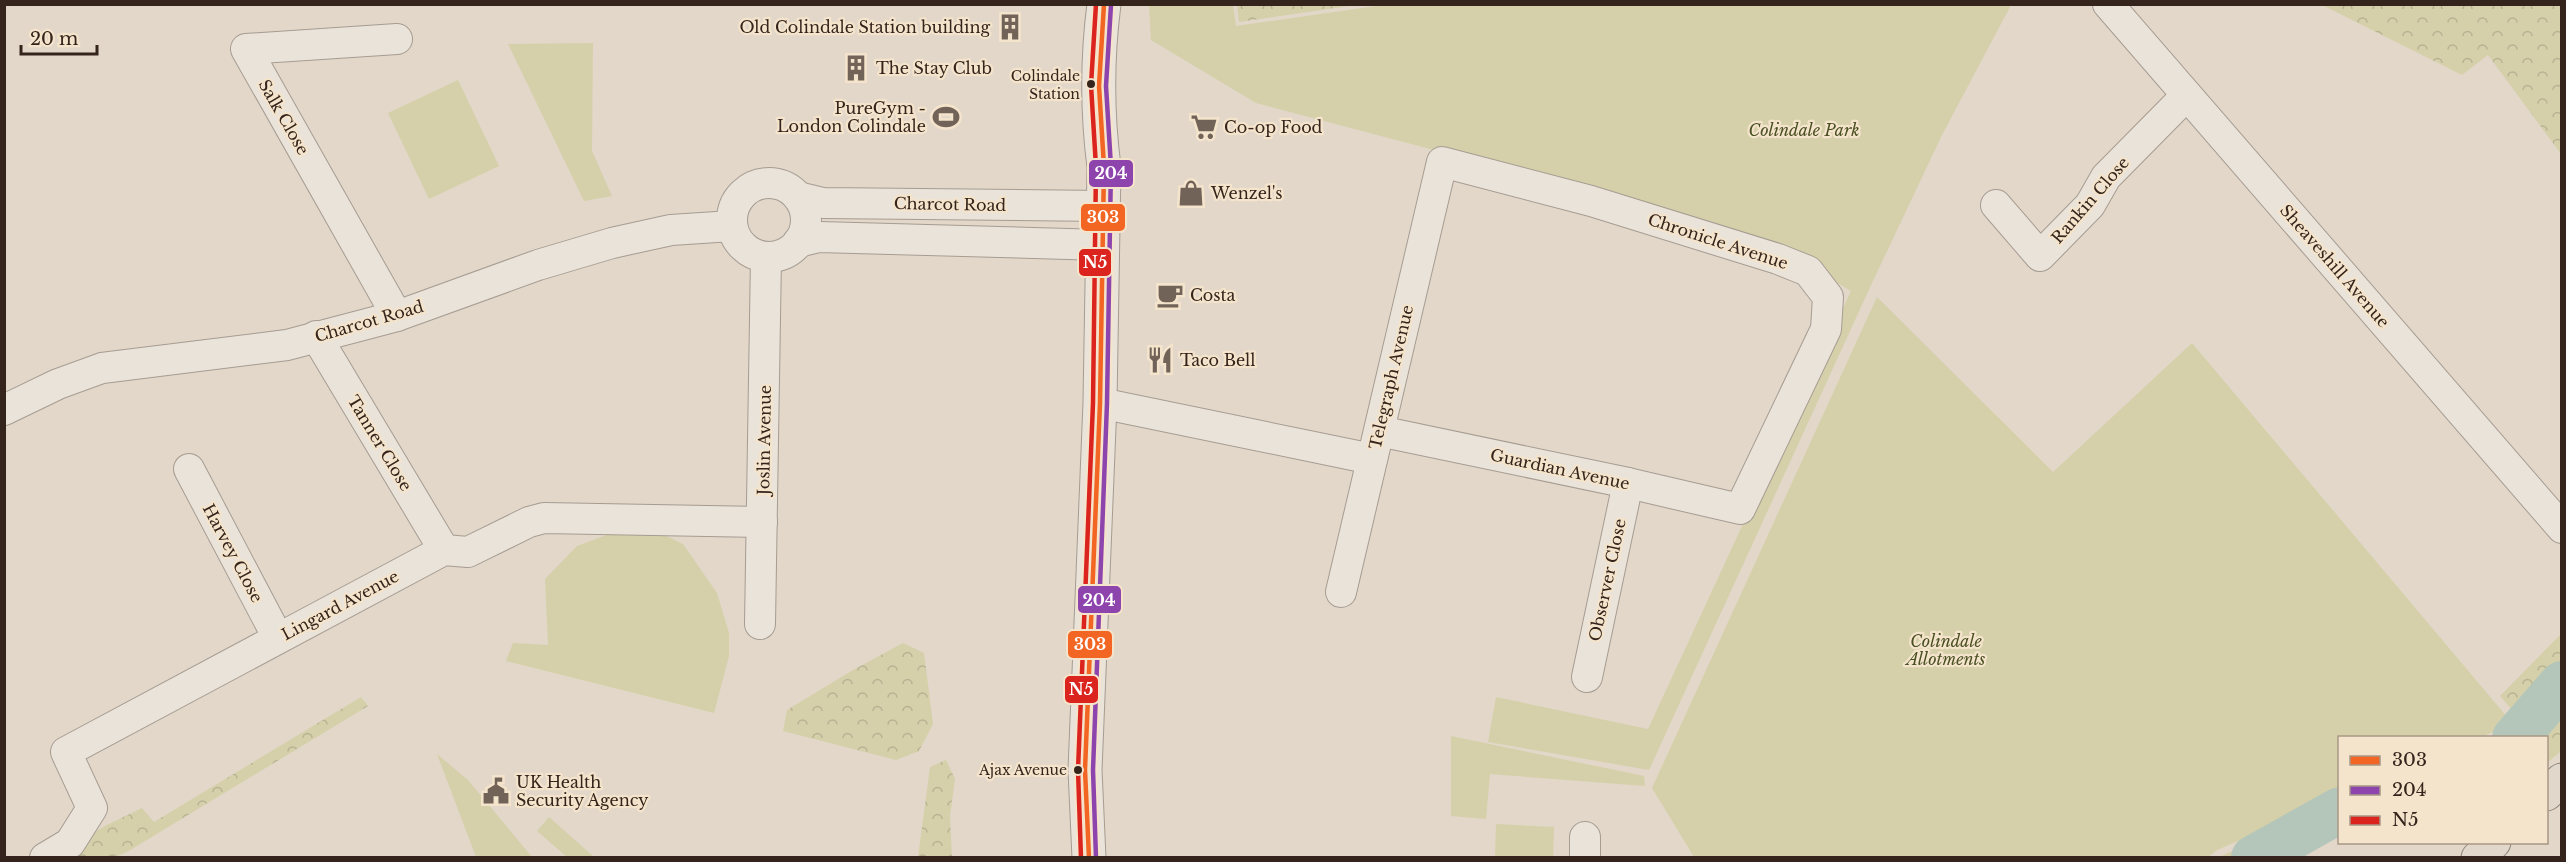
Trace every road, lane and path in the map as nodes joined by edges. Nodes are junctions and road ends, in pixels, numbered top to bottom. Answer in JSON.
{"nodes":[{"id":1,"x":1104,"y":4,"type":"edge"},
{"id":2,"x":2108,"y":4,"type":"edge"},
{"id":3,"x":397,"y":39,"type":"dead end"},
{"id":4,"x":2186,"y":96,"type":"junction"},
{"id":5,"x":1442,"y":162,"type":"joint"},
{"id":6,"x":798,"y":197,"type":"junction"},
{"id":7,"x":1996,"y":205,"type":"dead end"},
{"id":8,"x":1104,"y":206,"type":"junction"},
{"id":9,"x":732,"y":226,"type":"junction"},
{"id":10,"x":798,"y":242,"type":"junction"},
{"id":11,"x":1103,"y":245,"type":"junction"},
{"id":12,"x":766,"y":257,"type":"junction"},
{"id":13,"x":397,"y":316,"type":"junction"},
{"id":14,"x":316,"y":336,"type":"junction"},
{"id":15,"x":1100,"y":403,"type":"junction"},
{"id":16,"x":4,"y":410,"type":"edge"},
{"id":17,"x":1376,"y":445,"type":"junction"},
{"id":18,"x":189,"y":469,"type":"dead end"},
{"id":19,"x":1628,"y":483,"type":"junction"},
{"id":20,"x":1740,"y":509,"type":"joint"},
{"id":21,"x":762,"y":522,"type":"junction"},
{"id":22,"x":2562,"y":528,"type":"edge"},
{"id":23,"x":444,"y":550,"type":"junction"},
{"id":24,"x":1341,"y":592,"type":"dead end"},
{"id":25,"x":760,"y":624,"type":"dead end"},
{"id":26,"x":278,"y":638,"type":"junction"},
{"id":27,"x":1587,"y":677,"type":"dead end"},
{"id":28,"x":2562,"y":780,"type":"edge"},
{"id":29,"x":2548,"y":793,"type":"edge"},
{"id":30,"x":2493,"y":844,"type":"edge"},
{"id":31,"x":45,"y":858,"type":"edge"},
{"id":32,"x":1089,"y":858,"type":"edge"},
{"id":33,"x":2478,"y":858,"type":"edge"}],
"edges":[{"from":1,"to":8,"type":"street"},
{"from":2,"to":4,"type":"street","name":"Sheaveshill Avenue"},
{"from":3,"to":13,"type":"street","name":"Salk Close"},
{"from":4,"to":7,"type":"street","name":"Rankin Close"},
{"from":4,"to":22,"type":"street","name":"Sheaveshill Avenue"},
{"from":5,"to":17,"type":"street","name":"Telegraph Avenue"},
{"from":5,"to":20,"type":"street","name":"Chronicle Avenue"},
{"from":6,"to":8,"type":"street","name":"Charcot Road"},
{"from":6,"to":9,"type":"street","name":"Charcot Road"},
{"from":6,"to":10,"type":"street"},
{"from":8,"to":11,"type":"street"},
{"from":9,"to":12,"type":"street"},
{"from":9,"to":13,"type":"street","name":"Charcot Road"},
{"from":10,"to":11,"type":"street"},
{"from":10,"to":12,"type":"street"},
{"from":11,"to":15,"type":"street"},
{"from":12,"to":21,"type":"street","name":"Joslin Avenue"},
{"from":13,"to":14,"type":"street","name":"Charcot Road"},
{"from":14,"to":16,"type":"street","name":"Charcot Road"},
{"from":14,"to":23,"type":"street","name":"Tanner Close"},
{"from":15,"to":17,"type":"street","name":"Guardian Avenue"},
{"from":15,"to":32,"type":"street"},
{"from":17,"to":19,"type":"street","name":"Guardian Avenue"},
{"from":17,"to":24,"type":"street","name":"Telegraph Avenue"},
{"from":18,"to":26,"type":"street","name":"Harvey Close"},
{"from":19,"to":20,"type":"street","name":"Guardian Avenue"},
{"from":19,"to":27,"type":"street","name":"Observer Close"},
{"from":21,"to":23,"type":"street","name":"Lingard Avenue"},
{"from":21,"to":25,"type":"street","name":"Joslin Avenue"},
{"from":23,"to":26,"type":"street","name":"Lingard Avenue"},
{"from":26,"to":31,"type":"street","name":"Lingard Avenue"},
{"from":28,"to":29,"type":"main road"},
{"from":30,"to":33,"type":"main road"}]}
